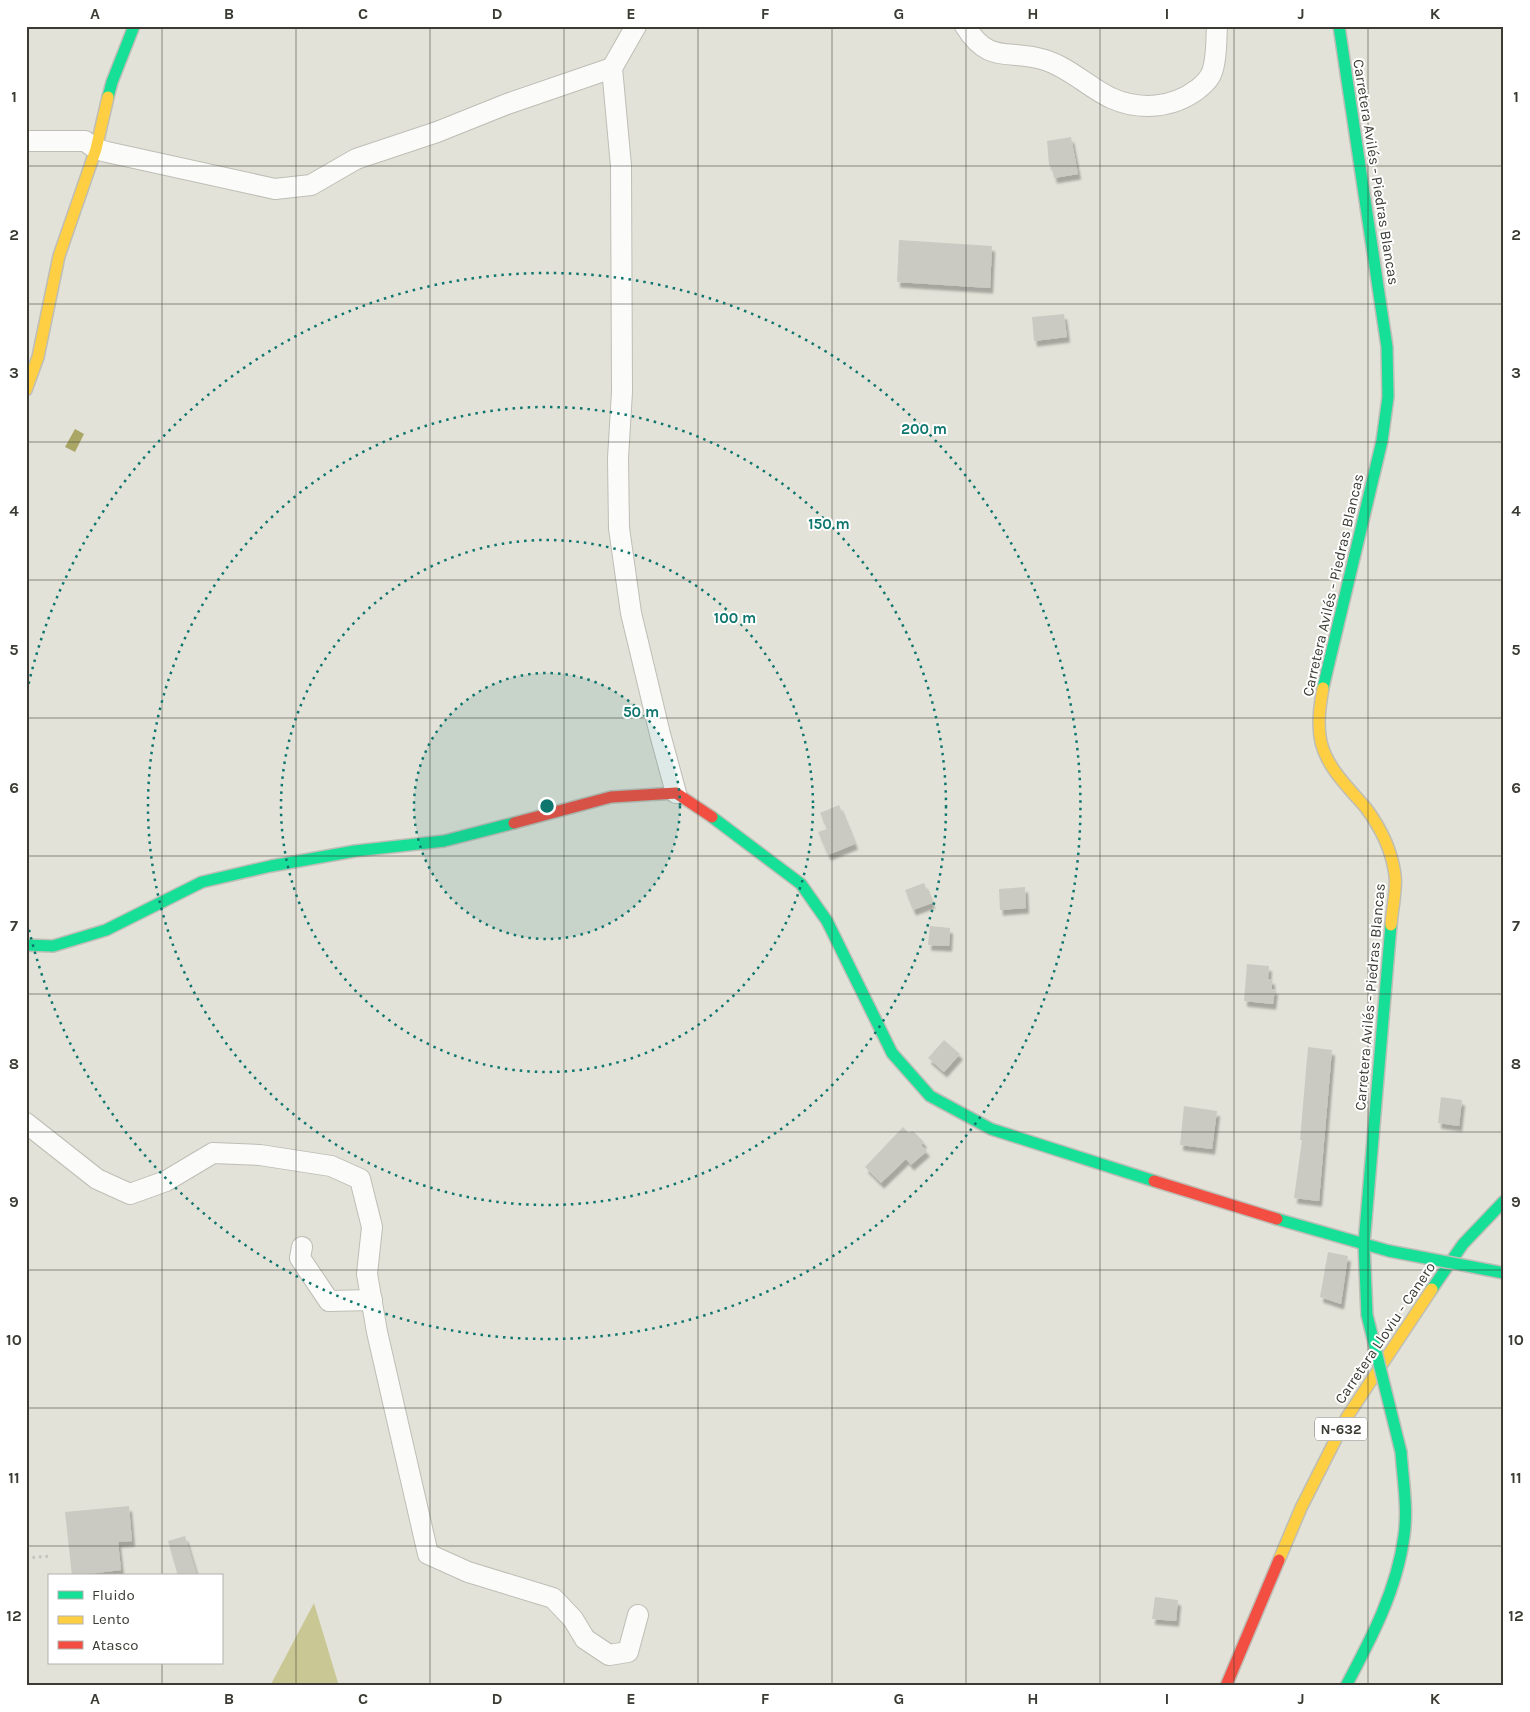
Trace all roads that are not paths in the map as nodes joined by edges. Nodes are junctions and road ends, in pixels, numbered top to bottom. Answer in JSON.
{"nodes":[{"id":1,"x":134,"y":26,"type":"edge"},
{"id":2,"x":636,"y":26,"type":"edge"},
{"id":3,"x":965,"y":26,"type":"edge"},
{"id":4,"x":1217,"y":26,"type":"edge"},
{"id":5,"x":1339,"y":26,"type":"edge"},
{"id":6,"x":612,"y":68,"type":"junction"},
{"id":7,"x":26,"y":141,"type":"edge"},
{"id":8,"x":96,"y":149,"type":"junction"},
{"id":9,"x":26,"y":390,"type":"edge"},
{"id":10,"x":676,"y":793,"type":"junction"},
{"id":11,"x":26,"y":946,"type":"edge"},
{"id":12,"x":26,"y":1123,"type":"edge"},
{"id":13,"x":1504,"y":1201,"type":"edge"},
{"id":14,"x":1364,"y":1244,"type":"junction"},
{"id":15,"x":302,"y":1246,"type":"dead end"},
{"id":16,"x":1504,"y":1273,"type":"edge"},
{"id":17,"x":372,"y":1300,"type":"junction"},
{"id":18,"x":638,"y":1616,"type":"dead end"},
{"id":19,"x":1226,"y":1686,"type":"edge"},
{"id":20,"x":1346,"y":1686,"type":"edge"}],
"edges":[{"from":1,"to":8,"type":"main road"},
{"from":2,"to":6,"type":"street"},
{"from":3,"to":4,"type":"street"},
{"from":5,"to":14,"type":"main road","name":"Carretera Avilés - Piedras Blancas"},
{"from":6,"to":8,"type":"street"},
{"from":6,"to":10,"type":"street"},
{"from":7,"to":8,"type":"street"},
{"from":8,"to":9,"type":"main road"},
{"from":10,"to":11,"type":"main road"},
{"from":10,"to":14,"type":"main road"},
{"from":12,"to":17,"type":"street"},
{"from":13,"to":19,"type":"main road","name":"Carretera Lloviu - Canero","number":"N-632"},
{"from":14,"to":16,"type":"main road","bridge":true},
{"from":14,"to":20,"type":"main road","name":"Carretera Avilés - Piedras Blancas","bridge":true},
{"from":15,"to":17,"type":"street"},
{"from":17,"to":18,"type":"street"}]}
